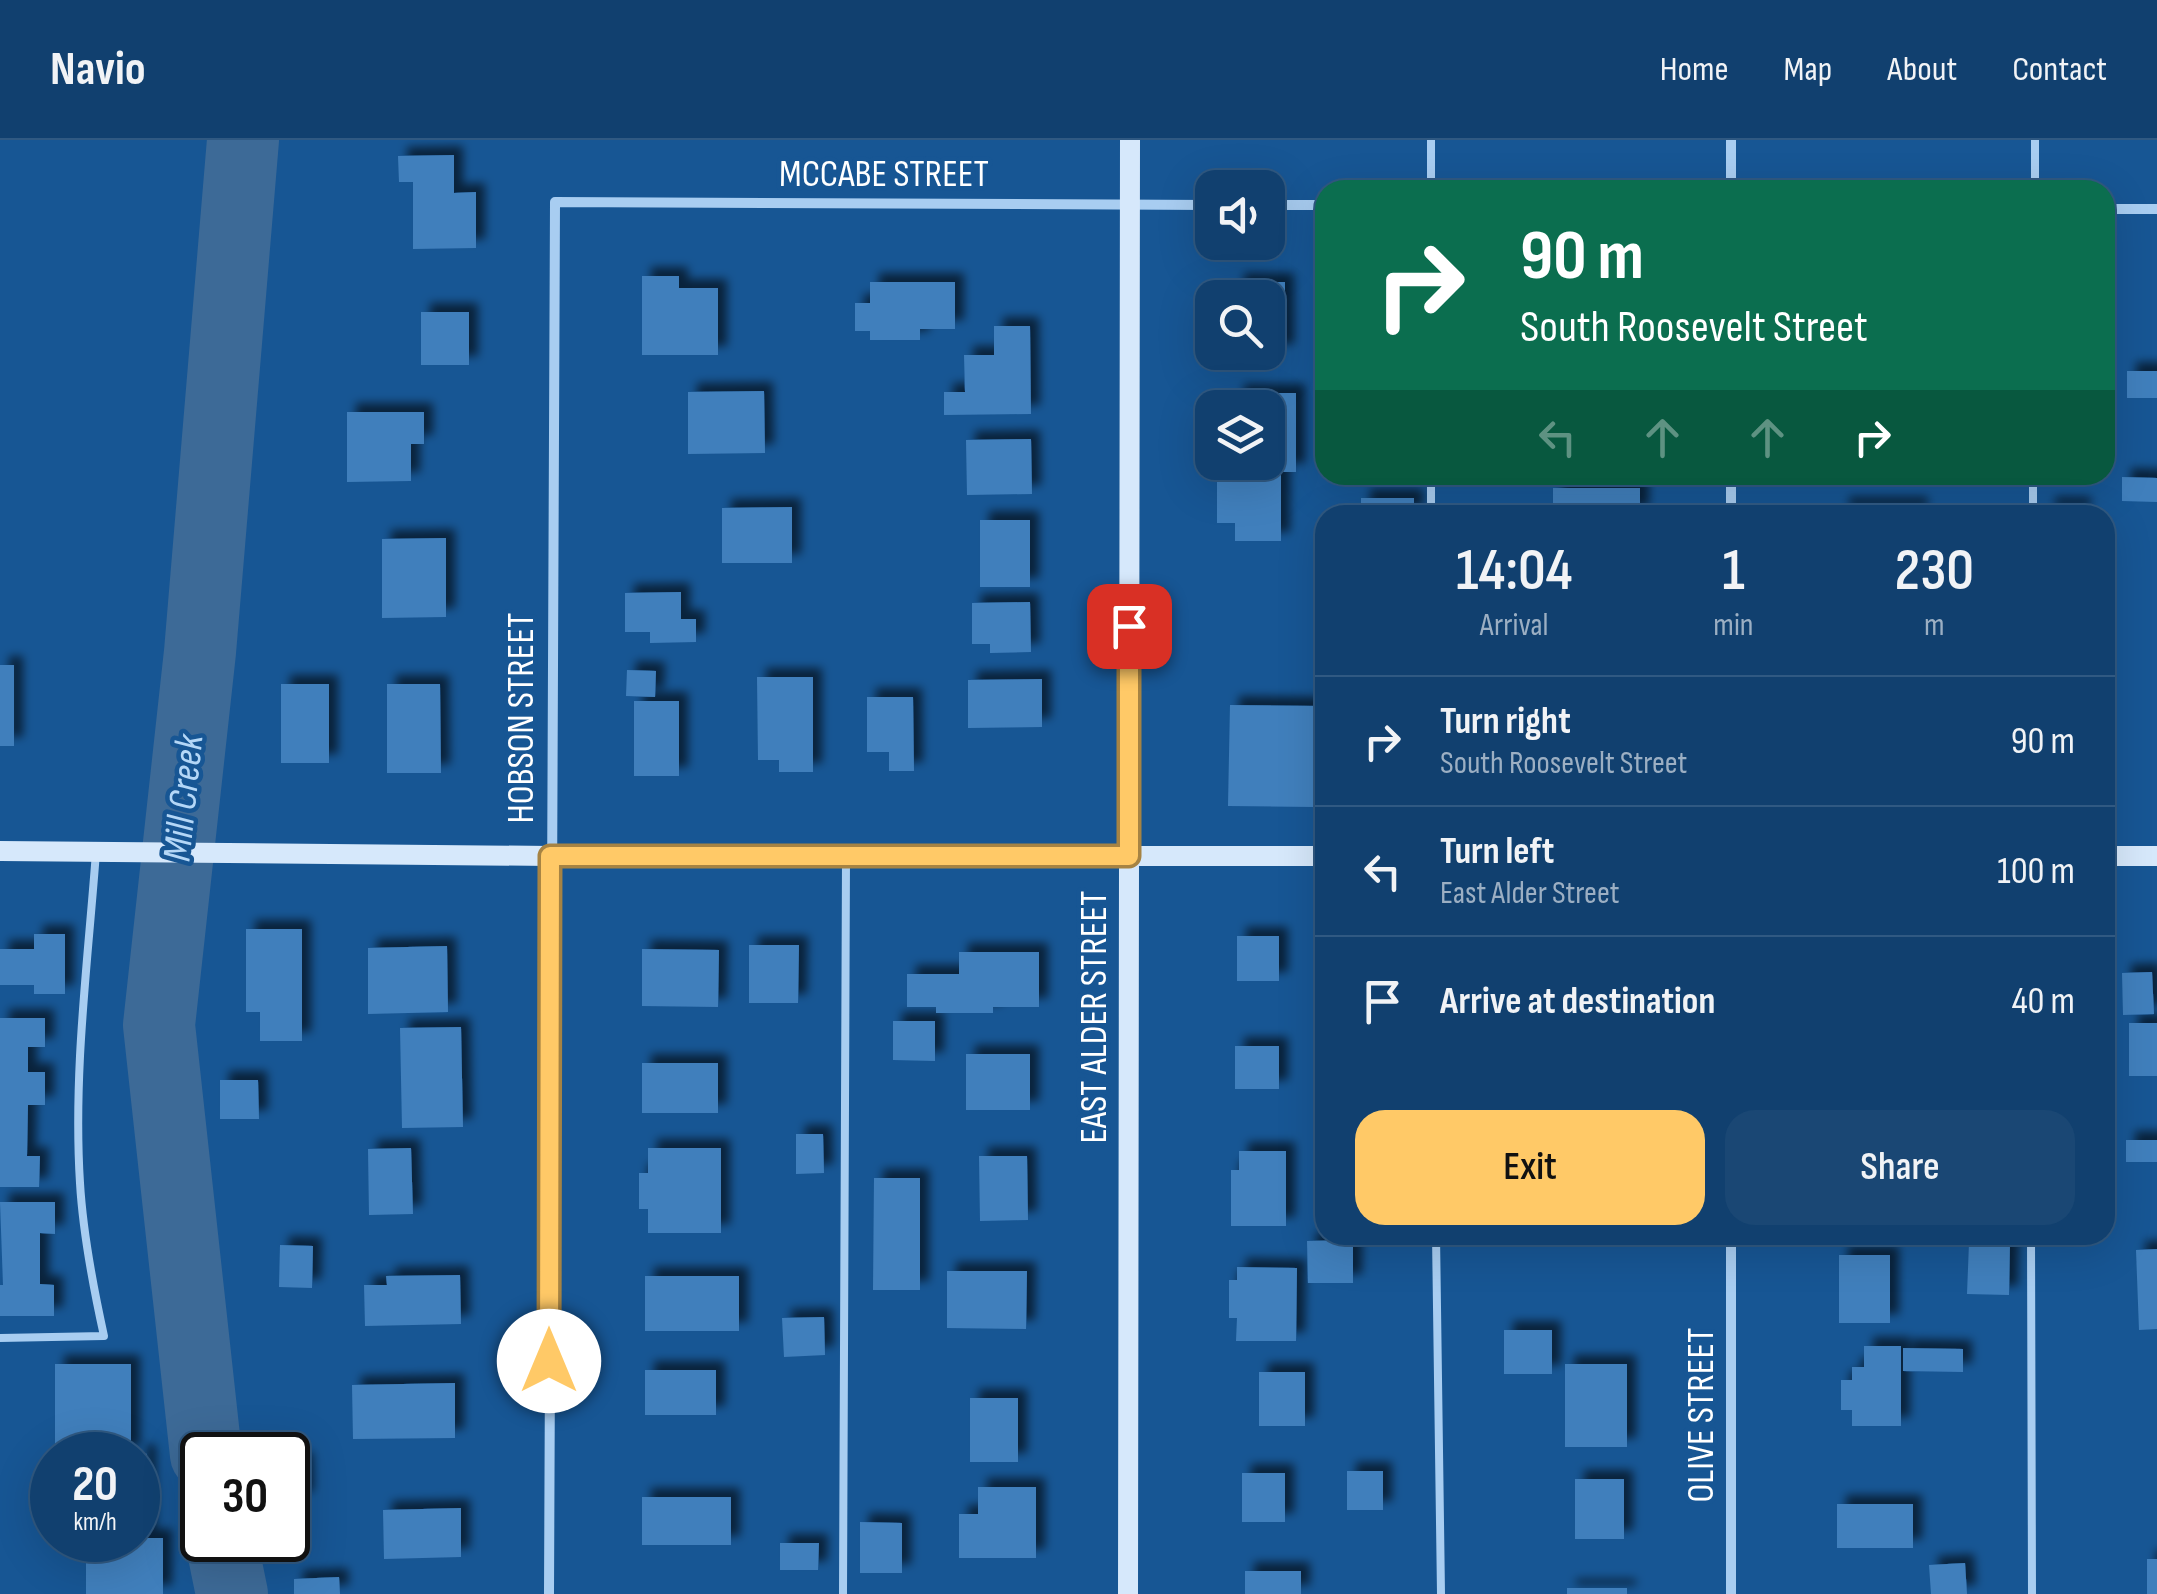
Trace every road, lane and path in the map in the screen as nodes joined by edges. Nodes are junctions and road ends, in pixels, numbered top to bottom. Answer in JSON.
{"nodes":[{"id":1,"x":1130,"y":140,"type":"edge"},
{"id":2,"x":1430,"y":140,"type":"edge"},
{"id":3,"x":1731,"y":140,"type":"edge"},
{"id":4,"x":2035,"y":140,"type":"edge"},
{"id":5,"x":1431,"y":180,"type":"edge"},
{"id":6,"x":1731,"y":180,"type":"edge"},
{"id":7,"x":2035,"y":180,"type":"edge"},
{"id":8,"x":554,"y":202,"type":"joint"},
{"id":9,"x":1130,"y":204,"type":"junction"},
{"id":10,"x":1195,"y":205,"type":"edge"},
{"id":11,"x":1285,"y":205,"type":"edge"},
{"id":12,"x":1315,"y":206,"type":"edge"},
{"id":13,"x":2115,"y":208,"type":"edge"},
{"id":14,"x":2157,"y":209,"type":"edge"},
{"id":15,"x":0,"y":851,"type":"edge"},
{"id":16,"x":96,"y":852,"type":"junction"},
{"id":17,"x":550,"y":856,"type":"junction"},
{"id":18,"x":846,"y":856,"type":"junction"},
{"id":19,"x":1129,"y":856,"type":"junction"},
{"id":20,"x":1315,"y":856,"type":"edge"},
{"id":21,"x":2115,"y":856,"type":"edge"},
{"id":22,"x":2157,"y":856,"type":"edge"},
{"id":23,"x":1436,"y":1245,"type":"edge"},
{"id":24,"x":1731,"y":1245,"type":"edge"},
{"id":25,"x":2031,"y":1245,"type":"edge"},
{"id":26,"x":0,"y":1338,"type":"edge"},
{"id":27,"x":549,"y":1594,"type":"edge"},
{"id":28,"x":843,"y":1594,"type":"edge"},
{"id":29,"x":1128,"y":1594,"type":"edge"},
{"id":30,"x":1440,"y":1594,"type":"edge"},
{"id":31,"x":1731,"y":1594,"type":"edge"},
{"id":32,"x":2032,"y":1594,"type":"edge"}],
"edges":[{"from":1,"to":9,"type":"main road","name":"EAST ALDER STREET"},
{"from":2,"to":5,"type":"lane"},
{"from":3,"to":6,"type":"street"},
{"from":4,"to":7,"type":"lane"},
{"from":8,"to":9,"type":"street","name":"MCCABE STREET"},
{"from":8,"to":17,"type":"street","name":"HOBSON STREET"},
{"from":9,"to":10,"type":"street","name":"MCCABE STREET"},
{"from":9,"to":19,"type":"main road","name":"EAST ALDER STREET"},
{"from":11,"to":12,"type":"street"},
{"from":13,"to":14,"type":"street"},
{"from":15,"to":16,"type":"main road"},
{"from":16,"to":17,"type":"main road"},
{"from":16,"to":26,"type":"lane"},
{"from":17,"to":18,"type":"main road"},
{"from":17,"to":27,"type":"street","name":"HOBSON STREET"},
{"from":18,"to":19,"type":"main road"},
{"from":18,"to":28,"type":"lane"},
{"from":19,"to":20,"type":"main road"},
{"from":19,"to":29,"type":"main road","name":"EAST ALDER STREET"},
{"from":21,"to":22,"type":"main road"},
{"from":23,"to":30,"type":"lane"},
{"from":24,"to":31,"type":"street","name":"OLIVE STREET"},
{"from":25,"to":32,"type":"lane"}]}
